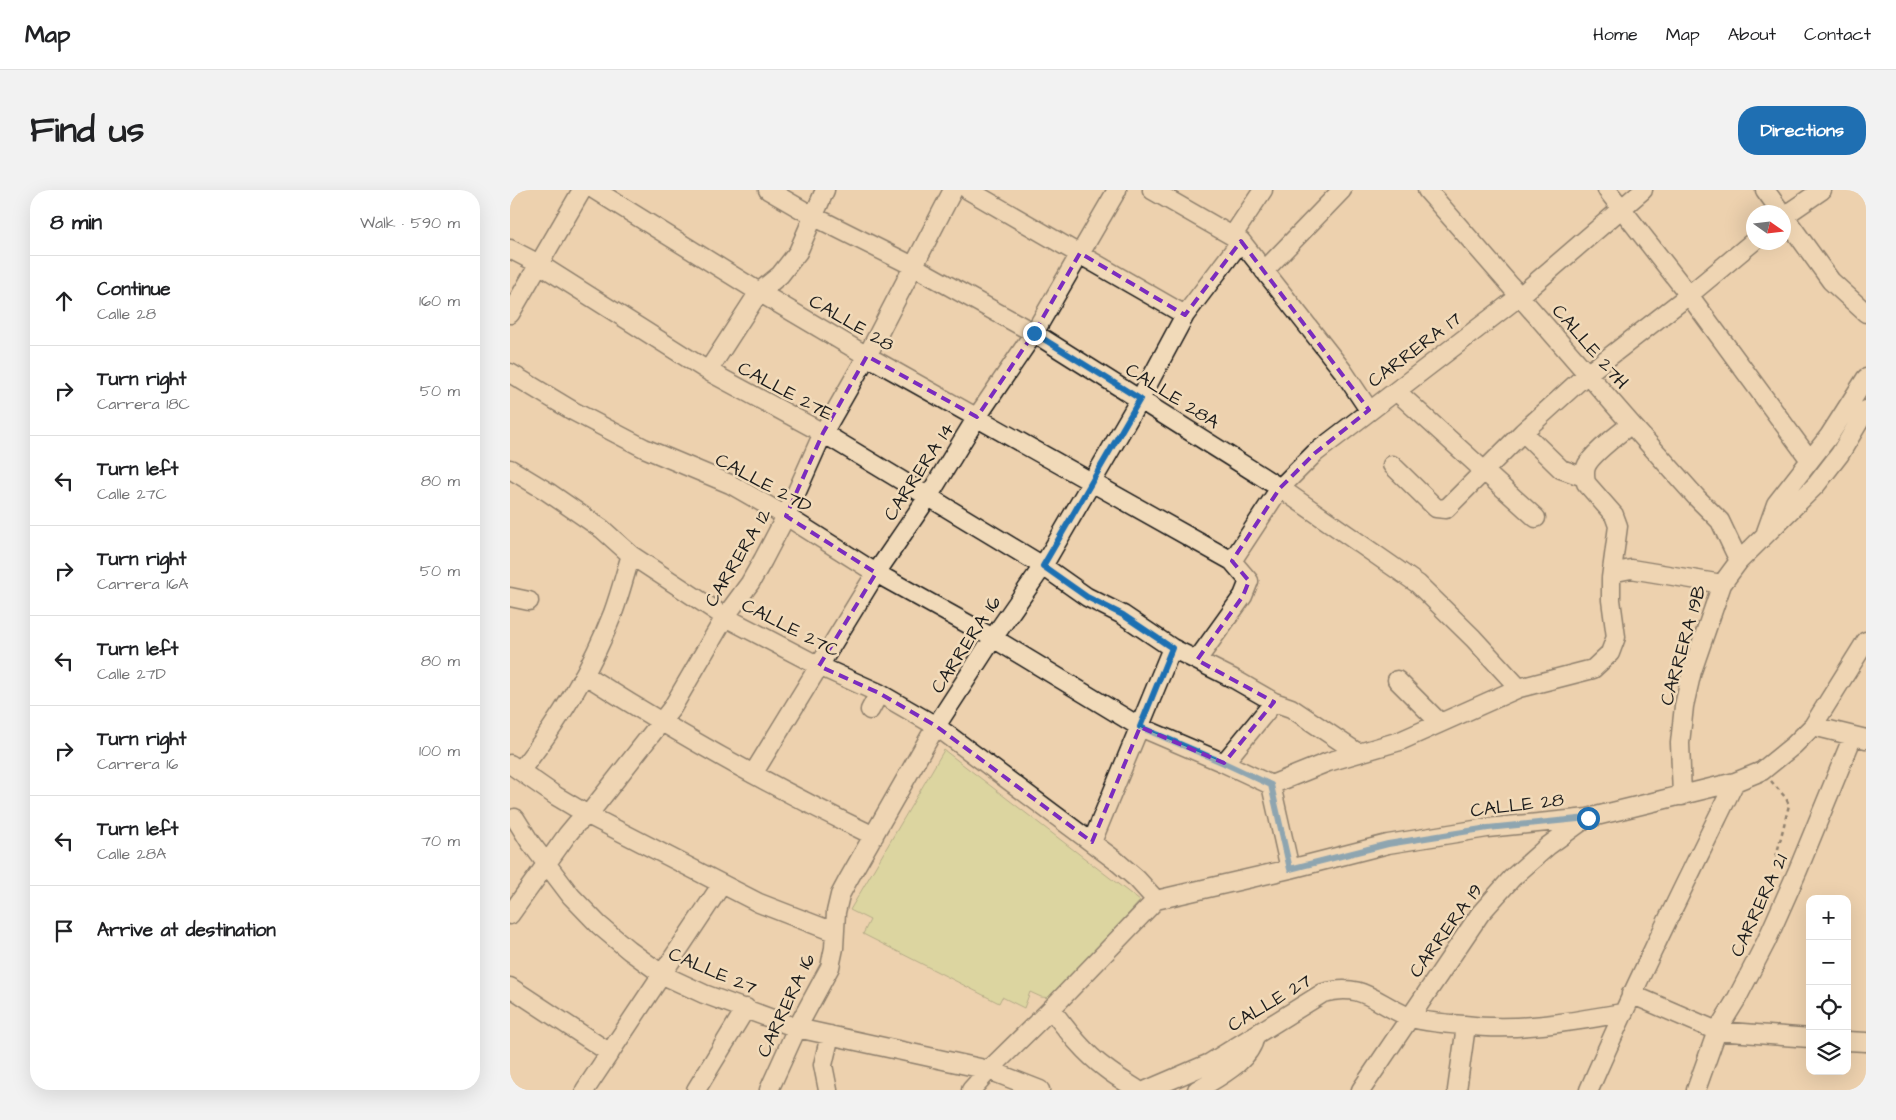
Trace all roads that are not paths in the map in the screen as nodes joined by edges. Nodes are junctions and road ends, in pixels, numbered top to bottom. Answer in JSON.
{"nodes":[{"id":1,"x":582,"y":190,"type":"edge"},
{"id":2,"x":596,"y":190,"type":"edge"},
{"id":3,"x":768,"y":190,"type":"edge"},
{"id":4,"x":825,"y":190,"type":"edge"},
{"id":5,"x":953,"y":190,"type":"edge"},
{"id":6,"x":968,"y":190,"type":"edge"},
{"id":7,"x":1117,"y":190,"type":"edge"},
{"id":8,"x":1152,"y":190,"type":"edge"},
{"id":9,"x":1263,"y":190,"type":"edge"},
{"id":10,"x":1342,"y":190,"type":"edge"},
{"id":11,"x":1428,"y":190,"type":"edge"},
{"id":12,"x":1607,"y":190,"type":"edge"},
{"id":13,"x":1643,"y":190,"type":"edge"},
{"id":14,"x":1765,"y":190,"type":"edge"},
{"id":15,"x":1822,"y":190,"type":"edge"},
{"id":16,"x":1776,"y":205,"type":"edge"},
{"id":17,"x":1621,"y":208,"type":"junction"},
{"id":18,"x":1791,"y":211,"type":"edge"},
{"id":19,"x":812,"y":216,"type":"junction"},
{"id":20,"x":1791,"y":225,"type":"edge"},
{"id":21,"x":1237,"y":238,"type":"junction"},
{"id":22,"x":1746,"y":248,"type":"edge"},
{"id":23,"x":510,"y":250,"type":"edge"},
{"id":24,"x":1080,"y":253,"type":"junction"},
{"id":25,"x":539,"y":264,"type":"junction"},
{"id":26,"x":914,"y":266,"type":"junction"},
{"id":27,"x":1264,"y":271,"type":"junction"},
{"id":28,"x":759,"y":292,"type":"junction"},
{"id":29,"x":1689,"y":295,"type":"junction"},
{"id":30,"x":1520,"y":296,"type":"junction"},
{"id":31,"x":1866,"y":313,"type":"edge"},
{"id":32,"x":510,"y":314,"type":"edge"},
{"id":33,"x":1186,"y":315,"type":"junction"},
{"id":34,"x":1034,"y":333,"type":"junction"},
{"id":35,"x":867,"y":356,"type":"junction"},
{"id":36,"x":708,"y":371,"type":"junction"},
{"id":37,"x":510,"y":373,"type":"edge"},
{"id":38,"x":1587,"y":374,"type":"junction"},
{"id":39,"x":1866,"y":378,"type":"edge"},
{"id":40,"x":1396,"y":391,"type":"junction"},
{"id":41,"x":1140,"y":399,"type":"junction"},
{"id":42,"x":1369,"y":410,"type":"junction"},
{"id":43,"x":1866,"y":410,"type":"edge"},
{"id":44,"x":977,"y":417,"type":"junction"},
{"id":45,"x":1631,"y":424,"type":"junction"},
{"id":46,"x":1523,"y":432,"type":"junction"},
{"id":47,"x":823,"y":433,"type":"junction"},
{"id":48,"x":1839,"y":440,"type":"junction"},
{"id":49,"x":1810,"y":460,"type":"junction"},
{"id":50,"x":1392,"y":465,"type":"dead end"},
{"id":51,"x":510,"y":469,"type":"edge"},
{"id":52,"x":1484,"y":471,"type":"junction"},
{"id":53,"x":1584,"y":477,"type":"junction"},
{"id":54,"x":1091,"y":483,"type":"junction"},
{"id":55,"x":1280,"y":488,"type":"junction"},
{"id":56,"x":928,"y":498,"type":"junction"},
{"id":57,"x":786,"y":516,"type":"junction"},
{"id":58,"x":1536,"y":518,"type":"dead end"},
{"id":59,"x":1769,"y":522,"type":"junction"},
{"id":60,"x":632,"y":555,"type":"junction"},
{"id":61,"x":1232,"y":561,"type":"junction"},
{"id":62,"x":1739,"y":561,"type":"junction"},
{"id":63,"x":1043,"y":566,"type":"junction"},
{"id":64,"x":876,"y":573,"type":"junction"},
{"id":65,"x":1611,"y":578,"type":"junction"},
{"id":66,"x":1722,"y":584,"type":"junction"},
{"id":67,"x":510,"y":597,"type":"edge"},
{"id":68,"x":529,"y":601,"type":"dead end"},
{"id":69,"x":725,"y":617,"type":"junction"},
{"id":70,"x":993,"y":638,"type":"junction"},
{"id":71,"x":1866,"y":641,"type":"edge"},
{"id":72,"x":1172,"y":648,"type":"junction"},
{"id":73,"x":1197,"y":660,"type":"junction"},
{"id":74,"x":819,"y":666,"type":"junction"},
{"id":75,"x":585,"y":675,"type":"junction"},
{"id":76,"x":1397,"y":680,"type":"dead end"},
{"id":77,"x":1519,"y":688,"type":"junction"},
{"id":78,"x":880,"y":693,"type":"junction"},
{"id":79,"x":1274,"y":702,"type":"junction"},
{"id":80,"x":870,"y":710,"type":"dead end"},
{"id":81,"x":660,"y":722,"type":"junction"},
{"id":82,"x":1439,"y":722,"type":"junction"},
{"id":83,"x":936,"y":726,"type":"junction"},
{"id":84,"x":1813,"y":726,"type":"junction"},
{"id":85,"x":1140,"y":727,"type":"junction"},
{"id":86,"x":1859,"y":737,"type":"edge"},
{"id":87,"x":1358,"y":753,"type":"junction"},
{"id":88,"x":1224,"y":763,"type":"junction"},
{"id":89,"x":515,"y":767,"type":"edge"},
{"id":90,"x":753,"y":774,"type":"junction"},
{"id":91,"x":1735,"y":782,"type":"junction"},
{"id":92,"x":1271,"y":785,"type":"junction"},
{"id":93,"x":1682,"y":796,"type":"junction"},
{"id":94,"x":588,"y":814,"type":"junction"},
{"id":95,"x":514,"y":818,"type":"dead end"},
{"id":96,"x":1588,"y":818,"type":"junction"},
{"id":97,"x":874,"y":836,"type":"junction"},
{"id":98,"x":1092,"y":842,"type":"junction"},
{"id":99,"x":546,"y":864,"type":"junction"},
{"id":100,"x":1290,"y":869,"type":"junction"},
{"id":101,"x":722,"y":884,"type":"junction"},
{"id":102,"x":1156,"y":900,"type":"junction"},
{"id":103,"x":510,"y":915,"type":"edge"},
{"id":104,"x":834,"y":932,"type":"junction"},
{"id":105,"x":663,"y":975,"type":"junction"},
{"id":106,"x":510,"y":987,"type":"edge"},
{"id":107,"x":1631,"y":994,"type":"junction"},
{"id":108,"x":746,"y":1008,"type":"junction"},
{"id":109,"x":1051,"y":1009,"type":"junction"},
{"id":110,"x":1622,"y":1013,"type":"junction"},
{"id":111,"x":1409,"y":1017,"type":"junction"},
{"id":112,"x":1466,"y":1026,"type":"junction"},
{"id":113,"x":797,"y":1028,"type":"junction"},
{"id":114,"x":1717,"y":1031,"type":"junction"},
{"id":115,"x":830,"y":1035,"type":"junction"},
{"id":116,"x":1255,"y":1035,"type":"junction"},
{"id":117,"x":1806,"y":1038,"type":"edge"},
{"id":118,"x":1851,"y":1041,"type":"edge"},
{"id":119,"x":1866,"y":1042,"type":"edge"},
{"id":120,"x":610,"y":1053,"type":"junction"},
{"id":121,"x":989,"y":1070,"type":"junction"},
{"id":122,"x":585,"y":1090,"type":"edge"},
{"id":123,"x":696,"y":1090,"type":"edge"},
{"id":124,"x":768,"y":1090,"type":"edge"},
{"id":125,"x":828,"y":1090,"type":"edge"},
{"id":126,"x":971,"y":1090,"type":"edge"},
{"id":127,"x":984,"y":1090,"type":"edge"},
{"id":128,"x":1040,"y":1090,"type":"edge"},
{"id":129,"x":1138,"y":1090,"type":"edge"},
{"id":130,"x":1148,"y":1090,"type":"edge"},
{"id":131,"x":1197,"y":1090,"type":"edge"},
{"id":132,"x":1361,"y":1090,"type":"edge"},
{"id":133,"x":1457,"y":1090,"type":"edge"},
{"id":134,"x":1589,"y":1090,"type":"edge"},
{"id":135,"x":1696,"y":1090,"type":"edge"}],
"edges":[{"from":1,"to":25,"type":"street"},
{"from":2,"to":28,"type":"street","name":"CALLE 28"},
{"from":3,"to":19,"type":"street","name":"CALLE 28A"},
{"from":4,"to":19,"type":"street"},
{"from":5,"to":26,"type":"street","name":"CARRERA 12"},
{"from":6,"to":24,"type":"street"},
{"from":7,"to":24,"type":"street","name":"CARRERA 14"},
{"from":8,"to":21,"type":"street"},
{"from":9,"to":21,"type":"street","name":"CARRERA 16"},
{"from":10,"to":27,"type":"street"},
{"from":11,"to":30,"type":"street","name":"CALLE 27H"},
{"from":12,"to":17,"type":"street"},
{"from":13,"to":17,"type":"street","name":"CARRERA 17"},
{"from":14,"to":16,"type":"street"},
{"from":15,"to":18,"type":"street"},
{"from":17,"to":29,"type":"street"},
{"from":17,"to":30,"type":"street","name":"CARRERA 17"},
{"from":19,"to":26,"type":"street","name":"CALLE 28A"},
{"from":19,"to":28,"type":"street"},
{"from":20,"to":31,"type":"street"},
{"from":21,"to":27,"type":"street"},
{"from":21,"to":33,"type":"street","name":"CARRERA 16"},
{"from":22,"to":29,"type":"street"},
{"from":23,"to":25,"type":"street","name":"CALLE 27E"},
{"from":24,"to":33,"type":"street"},
{"from":24,"to":34,"type":"street","name":"CARRERA 14"},
{"from":25,"to":32,"type":"street"},
{"from":25,"to":36,"type":"street","name":"CALLE 27E"},
{"from":26,"to":34,"type":"street","name":"CALLE 28A"},
{"from":26,"to":35,"type":"street","name":"CARRERA 12"},
{"from":27,"to":42,"type":"street"},
{"from":28,"to":35,"type":"street","name":"CALLE 28"},
{"from":28,"to":36,"type":"street"},
{"from":29,"to":38,"type":"street"},
{"from":29,"to":49,"type":"street"},
{"from":30,"to":38,"type":"street","name":"CALLE 27H"},
{"from":30,"to":40,"type":"street","name":"CARRERA 17"},
{"from":33,"to":41,"type":"street","name":"CARRERA 16"},
{"from":34,"to":41,"type":"street","name":"CALLE 28A"},
{"from":34,"to":44,"type":"street","name":"CARRERA 14"},
{"from":35,"to":44,"type":"street","name":"CALLE 28"},
{"from":35,"to":47,"type":"street","name":"CARRERA 12"},
{"from":36,"to":47,"type":"street","name":"CALLE 27E"},
{"from":37,"to":57,"type":"street","name":"CALLE 27D"},
{"from":38,"to":45,"type":"street","name":"CALLE 27H"},
{"from":38,"to":46,"type":"street"},
{"from":39,"to":48,"type":"street"},
{"from":40,"to":42,"type":"street","name":"CARRERA 17"},
{"from":40,"to":52,"type":"street"},
{"from":41,"to":54,"type":"street","name":"CARRERA 16"},
{"from":41,"to":55,"type":"street","name":"CALLE 28A"},
{"from":42,"to":55,"type":"street","name":"CARRERA 17"},
{"from":43,"to":48,"type":"street","name":"CARRERA 19B"},
{"from":44,"to":54,"type":"street","name":"CALLE 28"},
{"from":44,"to":56,"type":"street","name":"CARRERA 14"},
{"from":45,"to":53,"type":"street"},
{"from":45,"to":62,"type":"street","name":"CALLE 27H"},
{"from":46,"to":52,"type":"street"},
{"from":46,"to":53,"type":"street"},
{"from":47,"to":56,"type":"street","name":"CALLE 27E"},
{"from":47,"to":57,"type":"street","name":"CARRERA 12"},
{"from":48,"to":49,"type":"street"},
{"from":48,"to":59,"type":"street","name":"CARRERA 19B"},
{"from":49,"to":59,"type":"street"},
{"from":50,"to":52,"type":"street"},
{"from":51,"to":60,"type":"street","name":"CALLE 27C"},
{"from":52,"to":58,"type":"street"},
{"from":53,"to":65,"type":"street"},
{"from":54,"to":61,"type":"street"},
{"from":54,"to":63,"type":"street","name":"CARRERA 16"},
{"from":55,"to":61,"type":"street","name":"CARRERA 17"},
{"from":55,"to":77,"type":"street","name":"CALLE 28A"},
{"from":56,"to":63,"type":"street","name":"CALLE 27E"},
{"from":56,"to":64,"type":"street","name":"CARRERA 14"},
{"from":57,"to":64,"type":"street","name":"CALLE 27D"},
{"from":57,"to":69,"type":"street","name":"CARRERA 12"},
{"from":59,"to":62,"type":"street","name":"CARRERA 19B"},
{"from":60,"to":69,"type":"street","name":"CALLE 27C"},
{"from":60,"to":75,"type":"street"},
{"from":61,"to":73,"type":"street"},
{"from":62,"to":66,"type":"street","name":"CARRERA 19B"},
{"from":63,"to":70,"type":"street","name":"CARRERA 16"},
{"from":63,"to":72,"type":"street"},
{"from":64,"to":70,"type":"street","name":"CALLE 27D"},
{"from":64,"to":74,"type":"street","name":"CARRERA 14"},
{"from":65,"to":66,"type":"street"},
{"from":65,"to":77,"type":"street"},
{"from":66,"to":93,"type":"street","name":"CARRERA 19B"},
{"from":67,"to":68,"type":"street"},
{"from":69,"to":74,"type":"street","name":"CALLE 27C"},
{"from":69,"to":81,"type":"street","name":"CARRERA 12"},
{"from":70,"to":83,"type":"street","name":"CARRERA 16"},
{"from":70,"to":85,"type":"street"},
{"from":71,"to":84,"type":"street"},
{"from":72,"to":73,"type":"street"},
{"from":72,"to":85,"type":"street"},
{"from":73,"to":79,"type":"street"},
{"from":74,"to":78,"type":"street","name":"CALLE 27C"},
{"from":74,"to":90,"type":"street","name":"CARRERA 14"},
{"from":75,"to":81,"type":"street"},
{"from":75,"to":89,"type":"street"},
{"from":76,"to":82,"type":"street"},
{"from":77,"to":82,"type":"street"},
{"from":78,"to":80,"type":"street"},
{"from":78,"to":83,"type":"street","name":"CALLE 27C"},
{"from":79,"to":87,"type":"street"},
{"from":79,"to":88,"type":"street"},
{"from":81,"to":90,"type":"street"},
{"from":81,"to":94,"type":"street","name":"CARRERA 12"},
{"from":82,"to":87,"type":"street"},
{"from":83,"to":97,"type":"street","name":"CARRERA 16"},
{"from":83,"to":98,"type":"street","name":"CALLE 27C"},
{"from":84,"to":86,"type":"street"},
{"from":84,"to":91,"type":"street","name":"CALLE 28"},
{"from":85,"to":88,"type":"street"},
{"from":85,"to":98,"type":"street"},
{"from":86,"to":114,"type":"street","name":"CARRERA 21"},
{"from":87,"to":92,"type":"street"},
{"from":88,"to":92,"type":"street"},
{"from":89,"to":94,"type":"street"},
{"from":90,"to":97,"type":"street"},
{"from":91,"to":93,"type":"street","name":"CALLE 28"},
{"from":91,"to":107,"type":"street"},
{"from":92,"to":100,"type":"street"},
{"from":93,"to":96,"type":"street","name":"CALLE 28"},
{"from":94,"to":99,"type":"street","name":"CARRERA 12"},
{"from":94,"to":101,"type":"street"},
{"from":95,"to":99,"type":"street","name":"CALLE 27"},
{"from":96,"to":100,"type":"street","name":"CALLE 28"},
{"from":96,"to":111,"type":"street","name":"CARRERA 19"},
{"from":97,"to":104,"type":"street","name":"CARRERA 16"},
{"from":98,"to":102,"type":"street","name":"CALLE 27C"},
{"from":99,"to":103,"type":"street","name":"CARRERA 12"},
{"from":99,"to":105,"type":"street","name":"CALLE 27"},
{"from":100,"to":102,"type":"street","name":"CALLE 28"},
{"from":101,"to":104,"type":"street"},
{"from":101,"to":105,"type":"street"},
{"from":102,"to":109,"type":"street"},
{"from":104,"to":113,"type":"street","name":"CARRERA 16"},
{"from":105,"to":108,"type":"street","name":"CALLE 27"},
{"from":105,"to":120,"type":"street"},
{"from":106,"to":120,"type":"street"},
{"from":107,"to":110,"type":"street"},
{"from":107,"to":114,"type":"street"},
{"from":108,"to":113,"type":"street","name":"CALLE 27"},
{"from":108,"to":123,"type":"street"},
{"from":109,"to":121,"type":"street"},
{"from":109,"to":129,"type":"street"},
{"from":110,"to":112,"type":"street","name":"CALLE 27"},
{"from":110,"to":134,"type":"street"},
{"from":111,"to":112,"type":"street","name":"CALLE 27"},
{"from":111,"to":116,"type":"street","name":"CALLE 27"},
{"from":111,"to":132,"type":"street","name":"CARRERA 19"},
{"from":112,"to":133,"type":"street"},
{"from":113,"to":115,"type":"street","name":"CALLE 27"},
{"from":113,"to":124,"type":"street","name":"CARRERA 16"},
{"from":114,"to":117,"type":"street"},
{"from":114,"to":135,"type":"street","name":"CARRERA 21"},
{"from":115,"to":121,"type":"street","name":"CALLE 27"},
{"from":115,"to":125,"type":"street"},
{"from":116,"to":130,"type":"street","name":"CALLE 27"},
{"from":116,"to":131,"type":"street"},
{"from":118,"to":119,"type":"street"},
{"from":120,"to":122,"type":"street"},
{"from":121,"to":126,"type":"street"},
{"from":121,"to":127,"type":"street"},
{"from":121,"to":128,"type":"street","name":"CALLE 27"}]}
